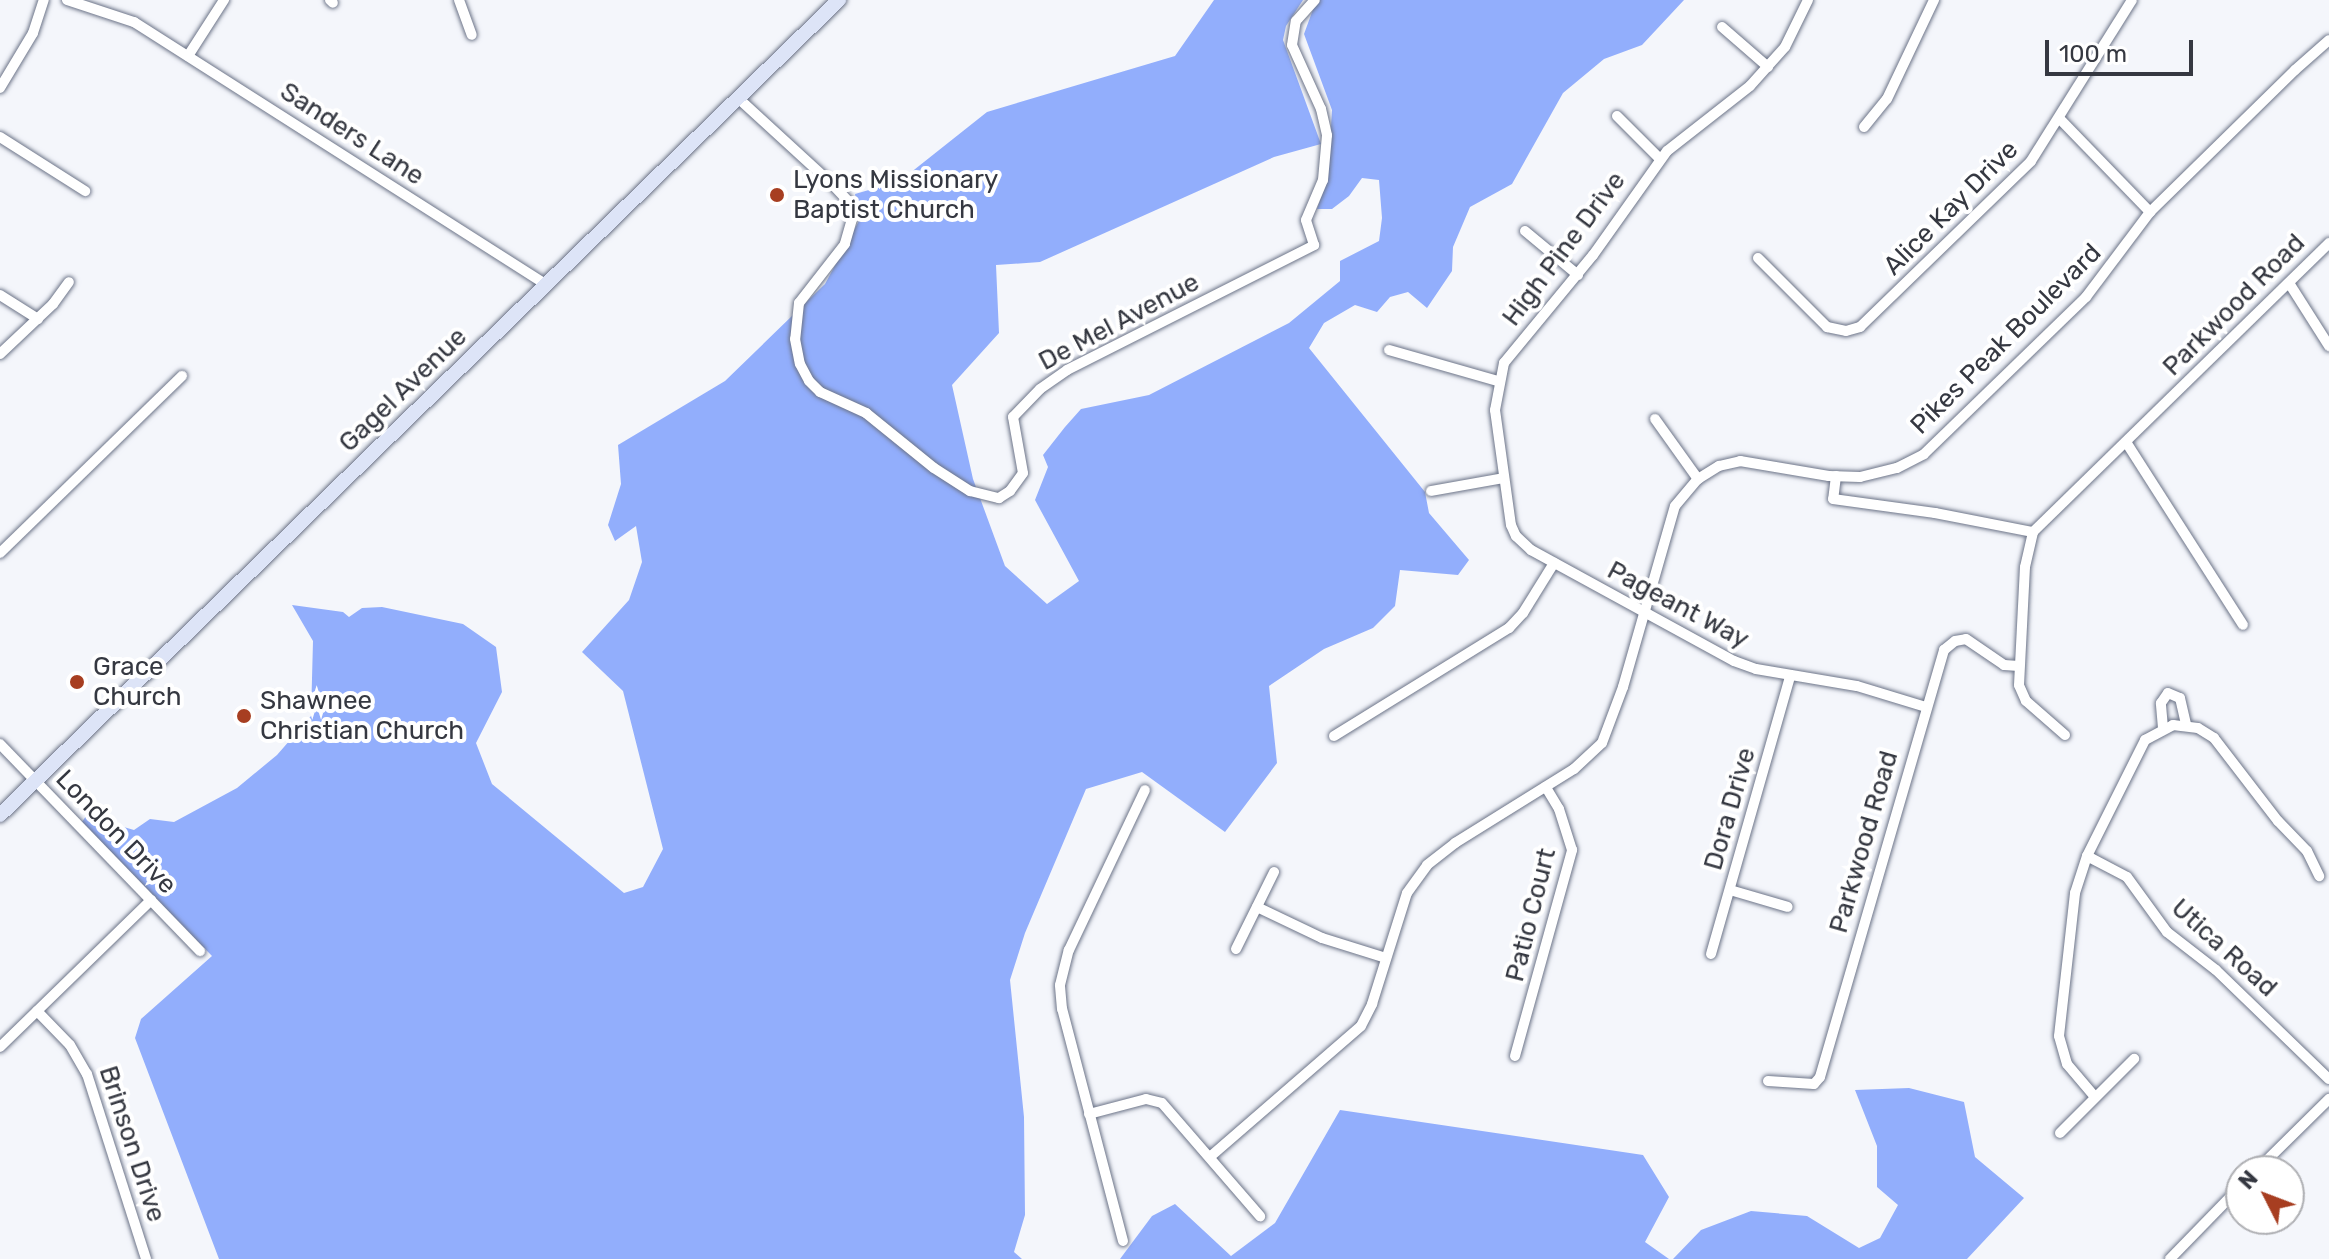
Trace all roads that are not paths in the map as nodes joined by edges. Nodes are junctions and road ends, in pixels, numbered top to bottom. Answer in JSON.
{"nodes":[{"id":1,"x":44,"y":0,"type":"edge"},
{"id":2,"x":67,"y":0,"type":"edge"},
{"id":3,"x":224,"y":0,"type":"edge"},
{"id":4,"x":459,"y":0,"type":"edge"},
{"id":5,"x":839,"y":0,"type":"edge"},
{"id":6,"x":1315,"y":0,"type":"edge"},
{"id":7,"x":1808,"y":0,"type":"edge"},
{"id":8,"x":1934,"y":0,"type":"edge"},
{"id":9,"x":2132,"y":0,"type":"edge"},
{"id":10,"x":1722,"y":27,"type":"dead end"},
{"id":11,"x":472,"y":35,"type":"dead end"},
{"id":12,"x":2327,"y":44,"type":"edge"},
{"id":13,"x":188,"y":56,"type":"junction"},
{"id":14,"x":1768,"y":67,"type":"junction"},
{"id":15,"x":0,"y":88,"type":"edge"},
{"id":16,"x":738,"y":98,"type":"junction"},
{"id":17,"x":1617,"y":116,"type":"dead end"},
{"id":18,"x":2059,"y":118,"type":"junction"},
{"id":19,"x":1864,"y":127,"type":"dead end"},
{"id":20,"x":0,"y":137,"type":"edge"},
{"id":21,"x":1660,"y":159,"type":"junction"},
{"id":22,"x":85,"y":191,"type":"dead end"},
{"id":23,"x":2150,"y":212,"type":"junction"},
{"id":24,"x":1525,"y":231,"type":"dead end"},
{"id":25,"x":2329,"y":243,"type":"edge"},
{"id":26,"x":1758,"y":258,"type":"dead end"},
{"id":27,"x":1578,"y":275,"type":"junction"},
{"id":28,"x":69,"y":282,"type":"dead end"},
{"id":29,"x":2289,"y":283,"type":"junction"},
{"id":30,"x":546,"y":284,"type":"junction"},
{"id":31,"x":0,"y":295,"type":"edge"},
{"id":32,"x":38,"y":319,"type":"junction"},
{"id":33,"x":2329,"y":346,"type":"edge"},
{"id":34,"x":1389,"y":350,"type":"dead end"},
{"id":35,"x":0,"y":354,"type":"edge"},
{"id":36,"x":182,"y":376,"type":"dead end"},
{"id":37,"x":1498,"y":381,"type":"junction"},
{"id":38,"x":1655,"y":419,"type":"dead end"},
{"id":39,"x":2126,"y":442,"type":"junction"},
{"id":40,"x":1836,"y":476,"type":"junction"},
{"id":41,"x":1504,"y":478,"type":"junction"},
{"id":42,"x":1698,"y":479,"type":"junction"},
{"id":43,"x":1431,"y":491,"type":"dead end"},
{"id":44,"x":2033,"y":532,"type":"junction"},
{"id":45,"x":0,"y":553,"type":"edge"},
{"id":46,"x":1554,"y":563,"type":"junction"},
{"id":47,"x":1644,"y":612,"type":"junction"},
{"id":48,"x":2243,"y":625,"type":"dead end"},
{"id":49,"x":2019,"y":666,"type":"junction"},
{"id":50,"x":1790,"y":676,"type":"junction"},
{"id":51,"x":1926,"y":707,"type":"junction"},
{"id":52,"x":2186,"y":725,"type":"junction"},
{"id":53,"x":2163,"y":728,"type":"junction"},
{"id":54,"x":2065,"y":735,"type":"dead end"},
{"id":55,"x":1334,"y":736,"type":"dead end"},
{"id":56,"x":0,"y":744,"type":"edge"},
{"id":57,"x":36,"y":780,"type":"junction"},
{"id":58,"x":1546,"y":787,"type":"junction"},
{"id":59,"x":1145,"y":790,"type":"dead end"},
{"id":60,"x":0,"y":815,"type":"edge"},
{"id":61,"x":2087,"y":856,"type":"junction"},
{"id":62,"x":1274,"y":872,"type":"dead end"},
{"id":63,"x":2319,"y":876,"type":"dead end"},
{"id":64,"x":1730,"y":890,"type":"junction"},
{"id":65,"x":151,"y":900,"type":"junction"},
{"id":66,"x":1257,"y":907,"type":"junction"},
{"id":67,"x":1788,"y":907,"type":"dead end"},
{"id":68,"x":1236,"y":949,"type":"dead end"},
{"id":69,"x":200,"y":951,"type":"dead end"},
{"id":70,"x":1711,"y":954,"type":"dead end"},
{"id":71,"x":1386,"y":958,"type":"junction"},
{"id":72,"x":37,"y":1011,"type":"junction"},
{"id":73,"x":0,"y":1047,"type":"edge"},
{"id":74,"x":1515,"y":1056,"type":"dead end"},
{"id":75,"x":2134,"y":1059,"type":"dead end"},
{"id":76,"x":2329,"y":1079,"type":"edge"},
{"id":77,"x":1768,"y":1081,"type":"dead end"},
{"id":78,"x":2095,"y":1097,"type":"junction"},
{"id":79,"x":2329,"y":1099,"type":"edge"},
{"id":80,"x":1089,"y":1114,"type":"junction"},
{"id":81,"x":2060,"y":1133,"type":"dead end"},
{"id":82,"x":2272,"y":1155,"type":"edge"},
{"id":83,"x":1211,"y":1156,"type":"junction"},
{"id":84,"x":2225,"y":1202,"type":"edge"},
{"id":85,"x":1260,"y":1216,"type":"dead end"},
{"id":86,"x":1123,"y":1241,"type":"dead end"},
{"id":87,"x":146,"y":1259,"type":"edge"},
{"id":88,"x":2170,"y":1259,"type":"edge"}],
"edges":[{"from":1,"to":15,"type":"street"},
{"from":2,"to":13,"type":"street","name":"Sanders Lane"},
{"from":3,"to":13,"type":"street"},
{"from":4,"to":11,"type":"street"},
{"from":5,"to":16,"type":"street","name":"Gagel Avenue"},
{"from":6,"to":16,"type":"street","name":"De Mel Avenue"},
{"from":7,"to":14,"type":"street","name":"High Pine Drive"},
{"from":8,"to":19,"type":"street"},
{"from":9,"to":18,"type":"street","name":"Alice Kay Drive"},
{"from":10,"to":14,"type":"street"},
{"from":12,"to":23,"type":"street","name":"Pikes Peak Boulevard"},
{"from":13,"to":30,"type":"street","name":"Sanders Lane"},
{"from":14,"to":21,"type":"street","name":"High Pine Drive"},
{"from":16,"to":30,"type":"street","name":"Gagel Avenue"},
{"from":17,"to":21,"type":"street"},
{"from":18,"to":23,"type":"street"},
{"from":18,"to":26,"type":"street","name":"Alice Kay Drive"},
{"from":20,"to":22,"type":"street"},
{"from":21,"to":27,"type":"street","name":"High Pine Drive"},
{"from":23,"to":40,"type":"street","name":"Pikes Peak Boulevard"},
{"from":24,"to":27,"type":"street"},
{"from":25,"to":29,"type":"street","name":"Parkwood Road"},
{"from":27,"to":37,"type":"street","name":"High Pine Drive"},
{"from":28,"to":32,"type":"street"},
{"from":29,"to":33,"type":"street"},
{"from":29,"to":39,"type":"street","name":"Parkwood Road"},
{"from":30,"to":57,"type":"street","name":"Gagel Avenue"},
{"from":31,"to":32,"type":"street"},
{"from":32,"to":35,"type":"street"},
{"from":34,"to":37,"type":"street"},
{"from":36,"to":45,"type":"street"},
{"from":37,"to":41,"type":"street","name":"High Pine Drive"},
{"from":38,"to":42,"type":"street"},
{"from":39,"to":44,"type":"street","name":"Parkwood Road"},
{"from":39,"to":48,"type":"street"},
{"from":40,"to":42,"type":"street","name":"Pikes Peak Boulevard"},
{"from":40,"to":44,"type":"street"},
{"from":41,"to":43,"type":"street"},
{"from":41,"to":46,"type":"street","name":"High Pine Drive"},
{"from":42,"to":47,"type":"street","name":"Pikes Peak Boulevard"},
{"from":44,"to":49,"type":"street"},
{"from":46,"to":47,"type":"street","name":"Pageant Way"},
{"from":46,"to":55,"type":"street"},
{"from":47,"to":50,"type":"street","name":"Pageant Way"},
{"from":47,"to":58,"type":"street","name":"Pikes Peak Boulevard"},
{"from":49,"to":51,"type":"street","name":"Parkwood Road"},
{"from":49,"to":54,"type":"street"},
{"from":50,"to":51,"type":"street","name":"Pageant Way"},
{"from":50,"to":64,"type":"street","name":"Dora Drive"},
{"from":51,"to":77,"type":"street","name":"Parkwood Road"},
{"from":52,"to":53,"type":"street"},
{"from":52,"to":53,"type":"street"},
{"from":52,"to":63,"type":"street"},
{"from":53,"to":61,"type":"street"},
{"from":56,"to":57,"type":"street","name":"London Drive"},
{"from":57,"to":60,"type":"street","name":"Gagel Avenue"},
{"from":57,"to":65,"type":"street","name":"London Drive"},
{"from":58,"to":71,"type":"street","name":"Pikes Peak Boulevard"},
{"from":58,"to":74,"type":"street","name":"Patio Court"},
{"from":59,"to":80,"type":"street"},
{"from":61,"to":76,"type":"street","name":"Utica Road"},
{"from":61,"to":78,"type":"street"},
{"from":62,"to":66,"type":"street"},
{"from":64,"to":67,"type":"street"},
{"from":64,"to":70,"type":"street","name":"Dora Drive"},
{"from":65,"to":69,"type":"street","name":"London Drive"},
{"from":65,"to":72,"type":"street"},
{"from":66,"to":68,"type":"street"},
{"from":66,"to":71,"type":"street"},
{"from":71,"to":83,"type":"street","name":"Pikes Peak Boulevard"},
{"from":72,"to":73,"type":"street"},
{"from":72,"to":87,"type":"street","name":"Brinson Drive"},
{"from":75,"to":78,"type":"street"},
{"from":78,"to":81,"type":"street"},
{"from":79,"to":82,"type":"street"},
{"from":80,"to":83,"type":"street"},
{"from":80,"to":86,"type":"street"},
{"from":83,"to":85,"type":"street"},
{"from":84,"to":88,"type":"street"}]}
